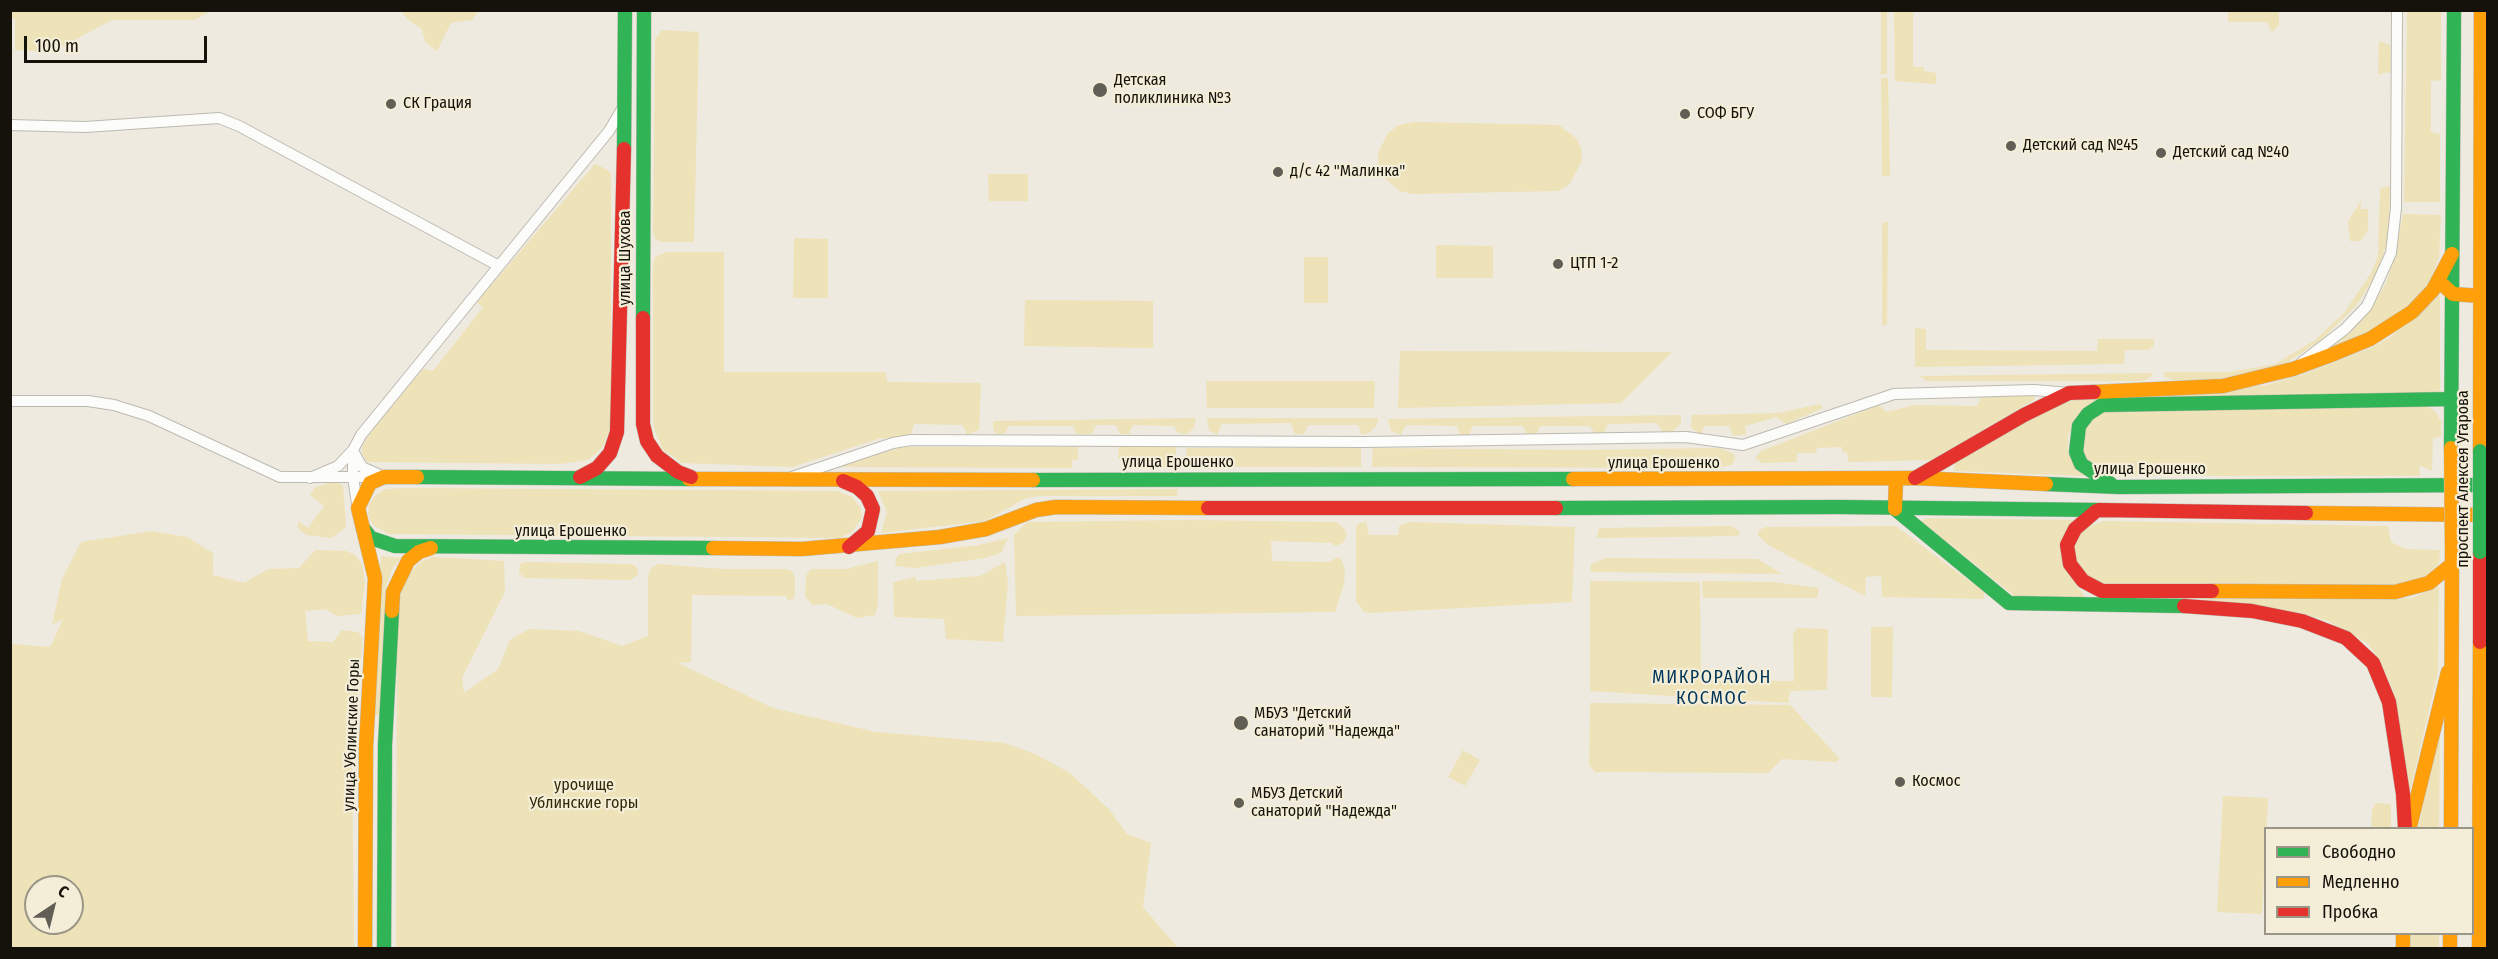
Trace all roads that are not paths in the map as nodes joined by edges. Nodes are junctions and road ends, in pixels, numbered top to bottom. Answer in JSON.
{"nodes":[{"id":1,"x":624,"y":10,"type":"edge"},
{"id":2,"x":644,"y":10,"type":"edge"},
{"id":3,"x":2397,"y":10,"type":"edge"},
{"id":4,"x":2454,"y":10,"type":"edge"},
{"id":5,"x":2481,"y":10,"type":"edge"},
{"id":6,"x":622,"y":110,"type":"junction"},
{"id":7,"x":10,"y":125,"type":"edge"},
{"id":8,"x":2453,"y":251,"type":"junction"},
{"id":9,"x":499,"y":266,"type":"junction"},
{"id":10,"x":2433,"y":290,"type":"junction"},
{"id":11,"x":2453,"y":294,"type":"junction"},
{"id":12,"x":2481,"y":296,"type":"junction"},
{"id":13,"x":2293,"y":369,"type":"junction"},
{"id":14,"x":2069,"y":393,"type":"junction"},
{"id":15,"x":2453,"y":399,"type":"junction"},
{"id":16,"x":10,"y":401,"type":"edge"},
{"id":17,"x":353,"y":450,"type":"junction"},
{"id":18,"x":353,"y":477,"type":"junction"},
{"id":19,"x":384,"y":477,"type":"junction"},
{"id":20,"x":580,"y":477,"type":"junction"},
{"id":21,"x":310,"y":478,"type":"junction"},
{"id":22,"x":1915,"y":478,"type":"junction"},
{"id":23,"x":697,"y":479,"type":"junction"},
{"id":24,"x":1896,"y":479,"type":"junction"},
{"id":25,"x":783,"y":480,"type":"junction"},
{"id":26,"x":841,"y":480,"type":"junction"},
{"id":27,"x":2487,"y":485,"type":"edge"},
{"id":28,"x":2119,"y":487,"type":"junction"},
{"id":29,"x":358,"y":508,"type":"junction"},
{"id":30,"x":1895,"y":509,"type":"junction"},
{"id":31,"x":2096,"y":511,"type":"junction"},
{"id":32,"x":2487,"y":515,"type":"edge"},
{"id":33,"x":362,"y":525,"type":"junction"},
{"id":34,"x":434,"y":547,"type":"junction"},
{"id":35,"x":849,"y":547,"type":"junction"},
{"id":36,"x":2451,"y":559,"type":"junction"},
{"id":37,"x":2484,"y":602,"type":"edge"},
{"id":38,"x":2452,"y":657,"type":"junction"},
{"id":39,"x":2407,"y":827,"type":"edge"},
{"id":40,"x":2407,"y":827,"type":"edge"},
{"id":41,"x":2451,"y":827,"type":"edge"},
{"id":42,"x":366,"y":948,"type":"edge"},
{"id":43,"x":384,"y":948,"type":"edge"},
{"id":44,"x":2479,"y":948,"type":"edge"}],
"edges":[{"from":1,"to":6,"type":"main road","name":"улица Шухова"},
{"from":2,"to":23,"type":"main road","name":"улица Шухова"},
{"from":3,"to":13,"type":"street"},
{"from":4,"to":8,"type":"main road","name":"проспект Алексея Угарова"},
{"from":5,"to":12,"type":"main road","name":"проспект Алексея Угарова"},
{"from":6,"to":9,"type":"street"},
{"from":6,"to":20,"type":"main road","name":"улица Шухова"},
{"from":7,"to":9,"type":"street"},
{"from":8,"to":10,"type":"main road"},
{"from":8,"to":11,"type":"main road","name":"проспект Алексея Угарова"},
{"from":9,"to":17,"type":"street"},
{"from":10,"to":11,"type":"main road"},
{"from":10,"to":13,"type":"main road"},
{"from":11,"to":12,"type":"main road"},
{"from":11,"to":15,"type":"main road","name":"проспект Алексея Угарова"},
{"from":12,"to":37,"type":"main road","name":"проспект Алексея Угарова","bridge":true},
{"from":13,"to":14,"type":"main road"},
{"from":14,"to":22,"type":"main road"},
{"from":14,"to":25,"type":"street","name":"улица Ерошенко"},
{"from":15,"to":28,"type":"main road"},
{"from":15,"to":36,"type":"main road","name":"проспект Алексея Угарова","bridge":true},
{"from":16,"to":21,"type":"street","name":"улица Ерошенко"},
{"from":17,"to":18,"type":"street"},
{"from":17,"to":19,"type":"street"},
{"from":17,"to":21,"type":"street"},
{"from":18,"to":19,"type":"street","name":"улица Ерошенко"},
{"from":18,"to":21,"type":"street","name":"улица Ерошенко"},
{"from":18,"to":29,"type":"street"},
{"from":19,"to":20,"type":"main road","name":"улица Ерошенко"},
{"from":19,"to":29,"type":"main road"},
{"from":20,"to":23,"type":"main road","name":"улица Ерошенко"},
{"from":22,"to":24,"type":"main road","name":"улица Ерошенко"},
{"from":22,"to":28,"type":"main road","name":"улица Ерошенко"},
{"from":23,"to":25,"type":"main road","name":"улица Ерошенко"},
{"from":24,"to":26,"type":"main road","name":"улица Ерошенко"},
{"from":24,"to":30,"type":"main road"},
{"from":25,"to":26,"type":"main road","name":"улица Ерошенко"},
{"from":26,"to":35,"type":"main road"},
{"from":27,"to":28,"type":"main road","name":"улица Ерошенко"},
{"from":29,"to":33,"type":"main road"},
{"from":30,"to":31,"type":"main road","name":"улица Ерошенко"},
{"from":30,"to":35,"type":"main road","name":"улица Ерошенко"},
{"from":30,"to":39,"type":"main road"},
{"from":31,"to":32,"type":"main road","name":"улица Ерошенко"},
{"from":31,"to":36,"type":"main road"},
{"from":33,"to":34,"type":"main road","name":"улица Ерошенко"},
{"from":33,"to":42,"type":"main road","name":"улица Ублинские Горы"},
{"from":34,"to":35,"type":"main road","name":"улица Ерошенко"},
{"from":34,"to":43,"type":"main road","name":"улица Ублинские Горы"},
{"from":36,"to":38,"type":"main road","name":"проспект Алексея Угарова"},
{"from":37,"to":44,"type":"main road","name":"проспект Алексея Угарова"},
{"from":38,"to":40,"type":"main road"},
{"from":38,"to":41,"type":"main road","name":"проспект Алексея Угарова"}]}
